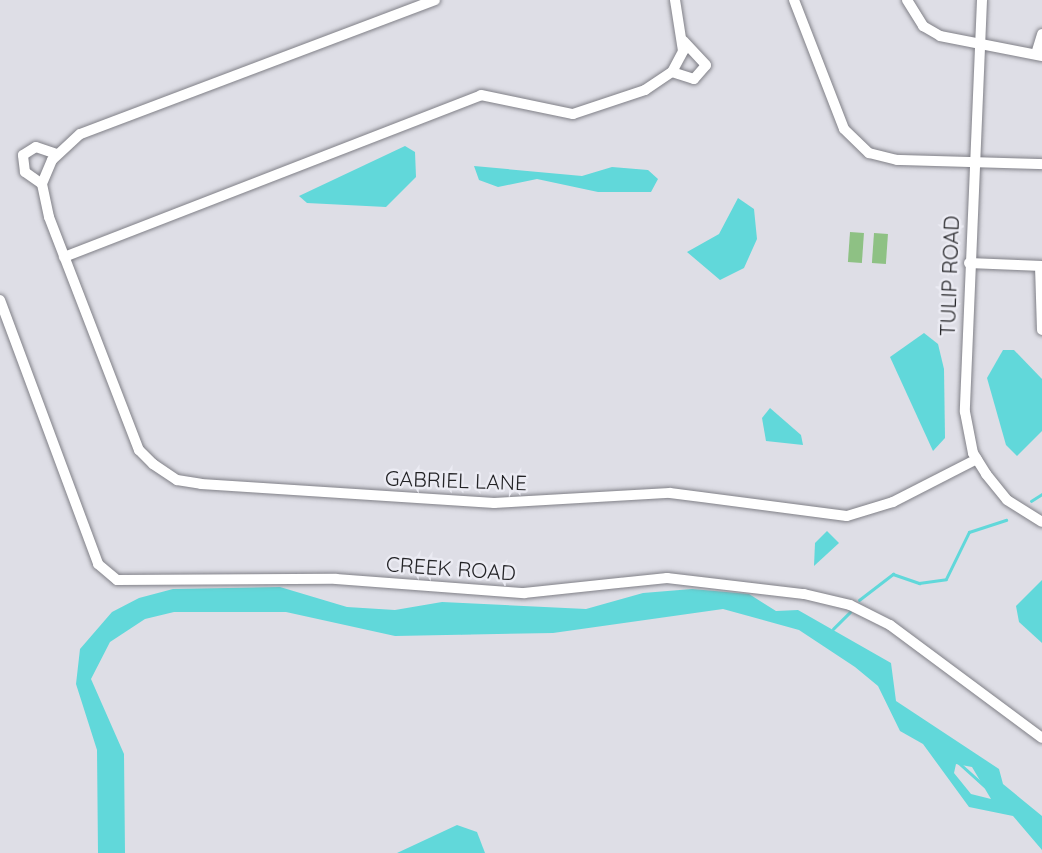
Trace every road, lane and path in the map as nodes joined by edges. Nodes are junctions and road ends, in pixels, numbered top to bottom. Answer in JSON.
{"nodes":[{"id":1,"x":435,"y":0,"type":"edge"},
{"id":2,"x":675,"y":0,"type":"edge"},
{"id":3,"x":794,"y":0,"type":"edge"},
{"id":4,"x":907,"y":0,"type":"edge"},
{"id":5,"x":982,"y":0,"type":"edge"},
{"id":6,"x":1042,"y":34,"type":"edge"},
{"id":7,"x":684,"y":41,"type":"junction"},
{"id":8,"x":976,"y":44,"type":"junction"},
{"id":9,"x":1039,"y":55,"type":"edge"},
{"id":10,"x":672,"y":72,"type":"junction"},
{"id":11,"x":56,"y":154,"type":"junction"},
{"id":12,"x":972,"y":162,"type":"junction"},
{"id":13,"x":1042,"y":164,"type":"edge"},
{"id":14,"x":42,"y":184,"type":"junction"},
{"id":15,"x":64,"y":257,"type":"junction"},
{"id":16,"x":968,"y":263,"type":"junction"},
{"id":17,"x":1041,"y":266,"type":"edge"},
{"id":18,"x":0,"y":300,"type":"edge"},
{"id":19,"x":1042,"y":330,"type":"edge"},
{"id":20,"x":977,"y":459,"type":"junction"},
{"id":21,"x":1042,"y":522,"type":"edge"},
{"id":22,"x":1042,"y":738,"type":"edge"}],
"edges":[{"from":1,"to":11,"type":"street"},
{"from":2,"to":7,"type":"street"},
{"from":3,"to":12,"type":"street"},
{"from":4,"to":8,"type":"street"},
{"from":5,"to":8,"type":"street","name":"TULIP ROAD"},
{"from":6,"to":9,"type":"street"},
{"from":7,"to":10,"type":"street"},
{"from":7,"to":10,"type":"street"},
{"from":8,"to":9,"type":"street"},
{"from":8,"to":12,"type":"street","name":"TULIP ROAD"},
{"from":10,"to":15,"type":"street"},
{"from":11,"to":14,"type":"street"},
{"from":11,"to":14,"type":"street","name":"GABRIEL LANE"},
{"from":12,"to":13,"type":"street"},
{"from":12,"to":16,"type":"street","name":"TULIP ROAD"},
{"from":14,"to":15,"type":"street","name":"GABRIEL LANE"},
{"from":15,"to":20,"type":"street","name":"GABRIEL LANE"},
{"from":16,"to":17,"type":"street"},
{"from":16,"to":20,"type":"street","name":"TULIP ROAD"},
{"from":17,"to":19,"type":"street"},
{"from":18,"to":22,"type":"street","name":"CREEK ROAD"},
{"from":20,"to":21,"type":"street","name":"TULIP ROAD"}]}
